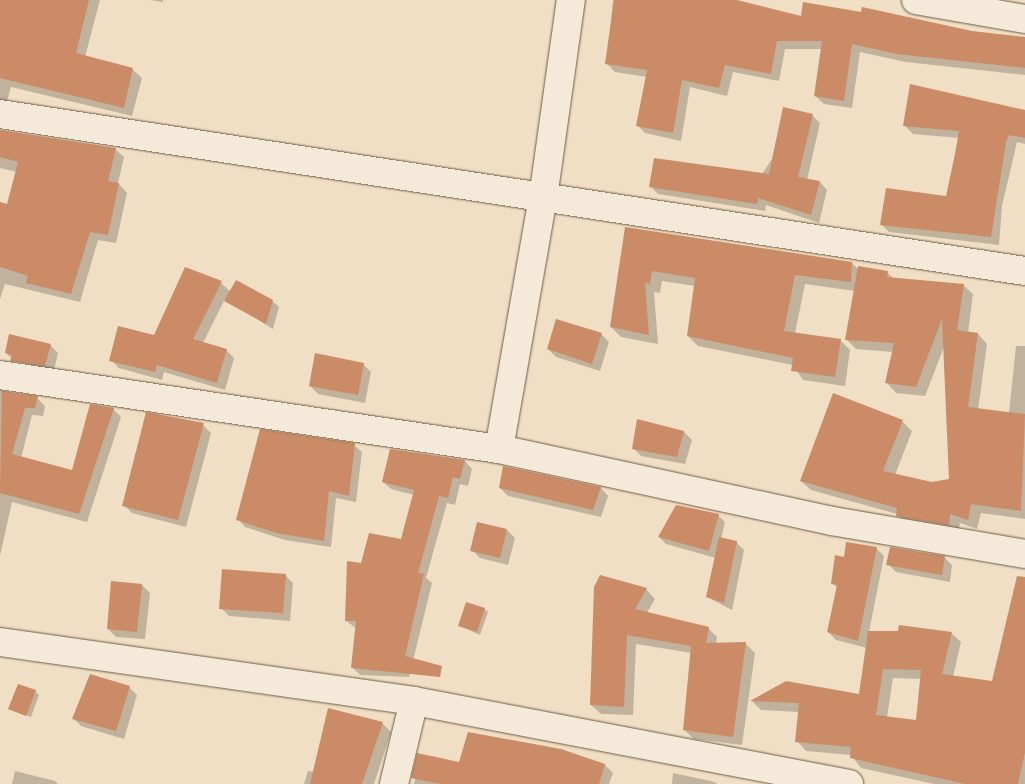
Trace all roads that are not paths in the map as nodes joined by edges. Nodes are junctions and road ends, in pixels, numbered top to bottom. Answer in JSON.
{"nodes":[{"id":1,"x":570,"y":0,"type":"edge"},
{"id":2,"x":916,"y":0,"type":"edge"},
{"id":3,"x":1025,"y":19,"type":"edge"},
{"id":4,"x":0,"y":114,"type":"edge"},
{"id":5,"x":543,"y":198,"type":"junction"},
{"id":6,"x":1025,"y":271,"type":"edge"},
{"id":7,"x":0,"y":375,"type":"edge"},
{"id":8,"x":499,"y":449,"type":"junction"},
{"id":9,"x":1025,"y":554,"type":"edge"},
{"id":10,"x":0,"y":642,"type":"edge"},
{"id":11,"x":414,"y":701,"type":"junction"},
{"id":12,"x":394,"y":784,"type":"edge"},
{"id":13,"x":849,"y":784,"type":"edge"}],
"edges":[{"from":1,"to":5,"type":"street"},
{"from":2,"to":3,"type":"street"},
{"from":4,"to":5,"type":"street"},
{"from":5,"to":6,"type":"street"},
{"from":5,"to":8,"type":"street"},
{"from":7,"to":8,"type":"street"},
{"from":8,"to":9,"type":"street"},
{"from":10,"to":11,"type":"street"},
{"from":11,"to":12,"type":"street"},
{"from":11,"to":13,"type":"street"}]}
